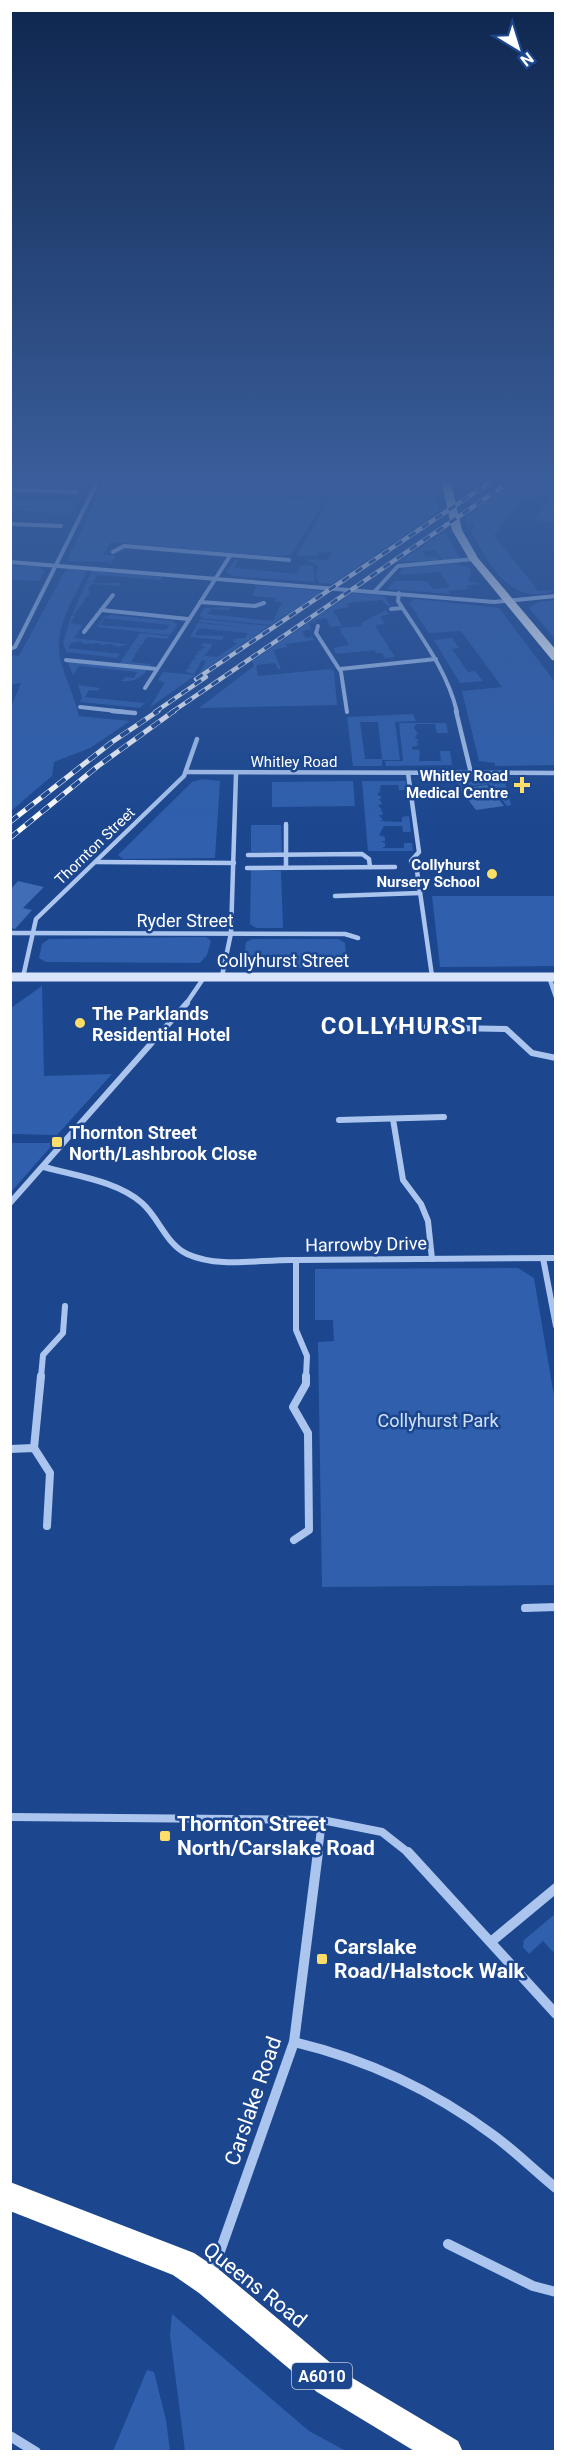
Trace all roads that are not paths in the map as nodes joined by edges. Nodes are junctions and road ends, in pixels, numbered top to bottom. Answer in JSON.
{"nodes":[{"id":1,"x":39,"y":598,"type":"edge"},
{"id":2,"x":109,"y":598,"type":"edge"},
{"id":3,"x":203,"y":598,"type":"edge"},
{"id":4,"x":398,"y":598,"type":"edge"},
{"id":5,"x":451,"y":598,"type":"edge"},
{"id":6,"x":532,"y":598,"type":"edge"},
{"id":7,"x":507,"y":600,"type":"junction"},
{"id":8,"x":200,"y":602,"type":"junction"},
{"id":9,"x":264,"y":603,"type":"dead end"},
{"id":10,"x":402,"y":608,"type":"junction"},
{"id":11,"x":391,"y":609,"type":"dead end"},
{"id":12,"x":101,"y":610,"type":"junction"},
{"id":13,"x":188,"y":619,"type":"junction"},
{"id":14,"x":318,"y":626,"type":"dead end"},
{"id":15,"x":84,"y":632,"type":"dead end"},
{"id":16,"x":10,"y":649,"type":"edge"},
{"id":17,"x":555,"y":658,"type":"edge"},
{"id":18,"x":436,"y":659,"type":"junction"},
{"id":19,"x":66,"y":660,"type":"dead end"},
{"id":20,"x":157,"y":669,"type":"junction"},
{"id":21,"x":340,"y":669,"type":"junction"},
{"id":22,"x":145,"y":688,"type":"dead end"},
{"id":23,"x":80,"y":707,"type":"dead end"},
{"id":24,"x":347,"y":712,"type":"dead end"},
{"id":25,"x":135,"y":713,"type":"dead end"},
{"id":26,"x":197,"y":739,"type":"dead end"},
{"id":27,"x":186,"y":772,"type":"junction"},
{"id":28,"x":408,"y":773,"type":"junction"},
{"id":29,"x":471,"y":773,"type":"junction"},
{"id":30,"x":555,"y":773,"type":"edge"},
{"id":31,"x":236,"y":774,"type":"junction"},
{"id":32,"x":286,"y":824,"type":"dead end"},
{"id":33,"x":286,"y":854,"type":"junction"},
{"id":34,"x":327,"y":854,"type":"junction"},
{"id":35,"x":248,"y":855,"type":"dead end"},
{"id":36,"x":96,"y":862,"type":"junction"},
{"id":37,"x":234,"y":863,"type":"junction"},
{"id":38,"x":326,"y":867,"type":"junction"},
{"id":39,"x":370,"y":867,"type":"junction"},
{"id":40,"x":395,"y":867,"type":"dead end"},
{"id":41,"x":247,"y":868,"type":"dead end"},
{"id":42,"x":286,"y":868,"type":"junction"},
{"id":43,"x":420,"y":893,"type":"junction"},
{"id":44,"x":335,"y":896,"type":"dead end"},
{"id":45,"x":10,"y":933,"type":"edge"},
{"id":46,"x":33,"y":933,"type":"junction"},
{"id":47,"x":231,"y":933,"type":"junction"},
{"id":48,"x":358,"y":938,"type":"dead end"},
{"id":49,"x":205,"y":976,"type":"junction"},
{"id":50,"x":222,"y":976,"type":"junction"},
{"id":51,"x":432,"y":976,"type":"junction"},
{"id":52,"x":10,"y":977,"type":"edge"},
{"id":53,"x":23,"y":977,"type":"junction"},
{"id":54,"x":552,"y":977,"type":"edge"},
{"id":55,"x":555,"y":998,"type":"edge"},
{"id":56,"x":398,"y":1027,"type":"dead end"},
{"id":57,"x":555,"y":1058,"type":"edge"},
{"id":58,"x":444,"y":1117,"type":"dead end"},
{"id":59,"x":393,"y":1119,"type":"junction"},
{"id":60,"x":339,"y":1120,"type":"dead end"},
{"id":61,"x":44,"y":1167,"type":"junction"},
{"id":62,"x":10,"y":1203,"type":"edge"},
{"id":63,"x":543,"y":1258,"type":"junction"},
{"id":64,"x":555,"y":1258,"type":"edge"},
{"id":65,"x":432,"y":1259,"type":"junction"},
{"id":66,"x":296,"y":1260,"type":"junction"},
{"id":67,"x":65,"y":1306,"type":"dead end"},
{"id":68,"x":555,"y":1326,"type":"edge"},
{"id":69,"x":34,"y":1448,"type":"junction"},
{"id":70,"x":10,"y":1449,"type":"edge"},
{"id":71,"x":46,"y":1526,"type":"dead end"},
{"id":72,"x":294,"y":1540,"type":"dead end"},
{"id":73,"x":555,"y":1607,"type":"edge"},
{"id":74,"x":525,"y":1608,"type":"dead end"},
{"id":75,"x":10,"y":1817,"type":"edge"},
{"id":76,"x":322,"y":1820,"type":"junction"},
{"id":77,"x":555,"y":1888,"type":"edge"},
{"id":78,"x":492,"y":1941,"type":"junction"},
{"id":79,"x":555,"y":2014,"type":"edge"},
{"id":80,"x":294,"y":2042,"type":"junction"},
{"id":81,"x":555,"y":2188,"type":"edge"},
{"id":82,"x":10,"y":2196,"type":"edge"},
{"id":83,"x":448,"y":2244,"type":"dead end"},
{"id":84,"x":210,"y":2282,"type":"junction"},
{"id":85,"x":555,"y":2292,"type":"edge"},
{"id":86,"x":10,"y":2436,"type":"edge"},
{"id":87,"x":36,"y":2451,"type":"edge"},
{"id":88,"x":447,"y":2451,"type":"edge"}],
"edges":[{"from":1,"to":16,"type":"street"},
{"from":2,"to":12,"type":"street"},
{"from":3,"to":8,"type":"street"},
{"from":4,"to":10,"type":"street"},
{"from":5,"to":7,"type":"street"},
{"from":6,"to":7,"type":"street"},
{"from":7,"to":17,"type":"highway"},
{"from":8,"to":9,"type":"street"},
{"from":8,"to":13,"type":"street"},
{"from":10,"to":11,"type":"street"},
{"from":10,"to":18,"type":"street"},
{"from":12,"to":13,"type":"street"},
{"from":12,"to":15,"type":"street"},
{"from":13,"to":20,"type":"street"},
{"from":14,"to":21,"type":"street"},
{"from":18,"to":21,"type":"street"},
{"from":18,"to":29,"type":"street"},
{"from":19,"to":20,"type":"street"},
{"from":20,"to":22,"type":"street"},
{"from":21,"to":24,"type":"street"},
{"from":23,"to":25,"type":"street"},
{"from":26,"to":27,"type":"street","name":"Thornton Street"},
{"from":27,"to":31,"type":"street"},
{"from":27,"to":36,"type":"street","name":"Thornton Street"},
{"from":28,"to":29,"type":"street","name":"Whitley Road"},
{"from":28,"to":31,"type":"street","name":"Whitley Road"},
{"from":28,"to":43,"type":"street"},
{"from":29,"to":30,"type":"street","name":"Whitley Road"},
{"from":31,"to":37,"type":"street","name":"Whitley Road"},
{"from":32,"to":33,"type":"street"},
{"from":33,"to":34,"type":"street"},
{"from":33,"to":35,"type":"street"},
{"from":33,"to":42,"type":"street"},
{"from":34,"to":38,"type":"street"},
{"from":34,"to":39,"type":"street"},
{"from":36,"to":37,"type":"street"},
{"from":36,"to":46,"type":"street","name":"Thornton Street"},
{"from":37,"to":47,"type":"street","name":"Whitley Road"},
{"from":38,"to":39,"type":"street"},
{"from":38,"to":42,"type":"street"},
{"from":39,"to":40,"type":"street"},
{"from":41,"to":42,"type":"street"},
{"from":43,"to":44,"type":"street"},
{"from":43,"to":51,"type":"street"},
{"from":45,"to":46,"type":"street","name":"Ryder Street"},
{"from":46,"to":47,"type":"street","name":"Ryder Street"},
{"from":46,"to":53,"type":"street","name":"Thornton Street"},
{"from":47,"to":48,"type":"street","name":"Ryder Street"},
{"from":47,"to":50,"type":"street","name":"Whitley Road"},
{"from":49,"to":50,"type":"street","name":"Collyhurst Street"},
{"from":49,"to":53,"type":"street","name":"Collyhurst Street"},
{"from":49,"to":61,"type":"street"},
{"from":50,"to":51,"type":"street","name":"Collyhurst Street"},
{"from":51,"to":54,"type":"street","name":"Collyhurst Street"},
{"from":52,"to":53,"type":"street","name":"Collyhurst Street"},
{"from":54,"to":55,"type":"street"},
{"from":56,"to":57,"type":"street"},
{"from":58,"to":59,"type":"street"},
{"from":59,"to":60,"type":"street"},
{"from":59,"to":65,"type":"street"},
{"from":61,"to":62,"type":"street"},
{"from":61,"to":66,"type":"street"},
{"from":63,"to":64,"type":"street","name":"Harrowby Drive"},
{"from":63,"to":65,"type":"street","name":"Harrowby Drive"},
{"from":63,"to":68,"type":"street"},
{"from":65,"to":66,"type":"street","name":"Harrowby Drive"},
{"from":66,"to":72,"type":"street","name":"Harrowby Drive"},
{"from":67,"to":69,"type":"street"},
{"from":69,"to":70,"type":"street"},
{"from":69,"to":71,"type":"street"},
{"from":73,"to":74,"type":"street"},
{"from":75,"to":76,"type":"street"},
{"from":76,"to":78,"type":"street"},
{"from":76,"to":80,"type":"street","name":"Carslake Road"},
{"from":77,"to":78,"type":"street"},
{"from":78,"to":79,"type":"street"},
{"from":80,"to":81,"type":"street"},
{"from":80,"to":84,"type":"street","name":"Carslake Road"},
{"from":82,"to":84,"type":"highway","name":"Queens Road","number":"A6010"},
{"from":83,"to":85,"type":"street"},
{"from":84,"to":88,"type":"highway","name":"Queens Road","number":"A6010"},
{"from":86,"to":87,"type":"street"}]}
